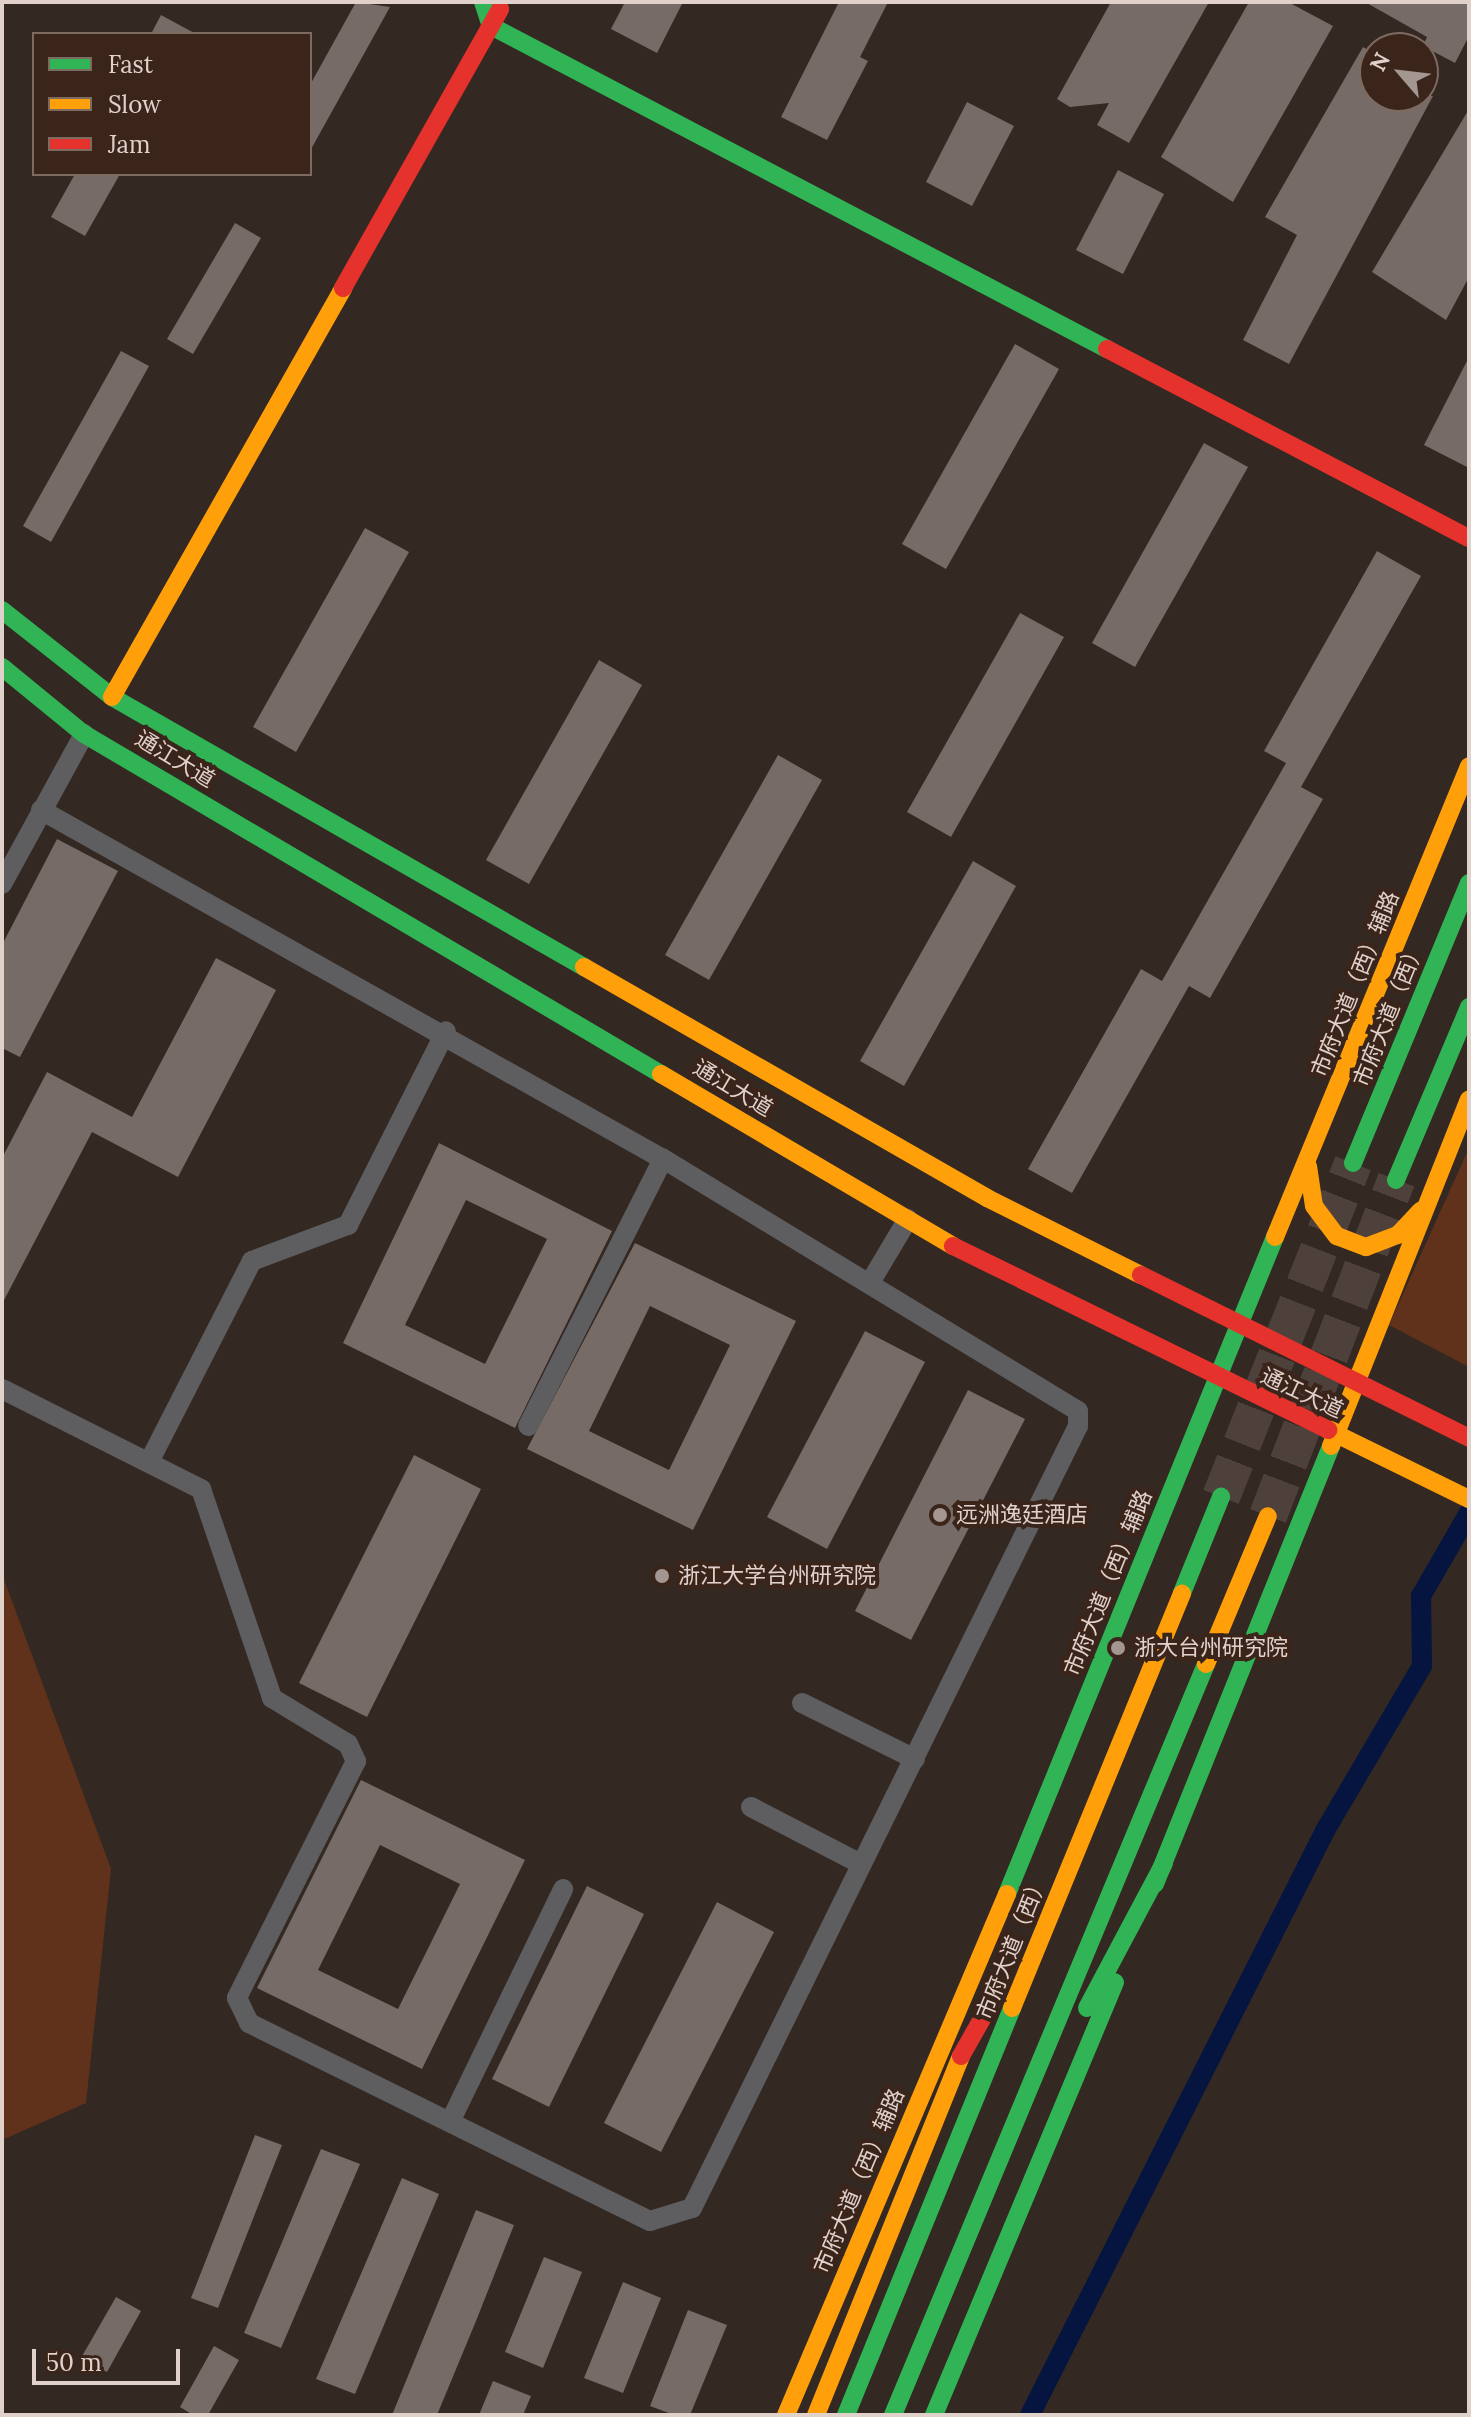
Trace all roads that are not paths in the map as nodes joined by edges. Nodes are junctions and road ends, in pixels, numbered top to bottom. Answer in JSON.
{"nodes":[{"id":1,"x":483,"y":2,"type":"edge"},
{"id":2,"x":504,"y":2,"type":"edge"},
{"id":3,"x":491,"y":26,"type":"junction"},
{"id":4,"x":1469,"y":538,"type":"edge"},
{"id":5,"x":2,"y":610,"type":"edge"},
{"id":6,"x":2,"y":667,"type":"edge"},
{"id":7,"x":112,"y":697,"type":"junction"},
{"id":8,"x":84,"y":734,"type":"junction"},
{"id":9,"x":1469,"y":766,"type":"edge"},
{"id":10,"x":41,"y":810,"type":"junction"},
{"id":11,"x":1469,"y":883,"type":"edge"},
{"id":12,"x":2,"y":884,"type":"edge"},
{"id":13,"x":1469,"y":1007,"type":"edge"},
{"id":14,"x":446,"y":1031,"type":"junction"},
{"id":15,"x":1469,"y":1100,"type":"edge"},
{"id":16,"x":663,"y":1159,"type":"junction"},
{"id":17,"x":1353,"y":1163,"type":"tunnel mouth"},
{"id":18,"x":1308,"y":1166,"type":"junction"},
{"id":19,"x":1396,"y":1180,"type":"tunnel mouth"},
{"id":20,"x":1424,"y":1207,"type":"junction"},
{"id":21,"x":908,"y":1219,"type":"junction"},
{"id":22,"x":871,"y":1281,"type":"junction"},
{"id":23,"x":1236,"y":1323,"type":"junction"},
{"id":24,"x":1216,"y":1379,"type":"junction"},
{"id":25,"x":1357,"y":1383,"type":"junction"},
{"id":26,"x":2,"y":1389,"type":"edge"},
{"id":27,"x":528,"y":1426,"type":"dead end"},
{"id":28,"x":1337,"y":1436,"type":"junction"},
{"id":29,"x":1469,"y":1438,"type":"edge"},
{"id":30,"x":149,"y":1462,"type":"junction"},
{"id":31,"x":1221,"y":1497,"type":"tunnel mouth"},
{"id":32,"x":1469,"y":1499,"type":"edge"},
{"id":33,"x":1268,"y":1516,"type":"tunnel mouth"},
{"id":34,"x":802,"y":1703,"type":"dead end"},
{"id":35,"x":915,"y":1759,"type":"junction"},
{"id":36,"x":751,"y":1807,"type":"dead end"},
{"id":37,"x":1075,"y":1856,"type":"junction"},
{"id":38,"x":1164,"y":1863,"type":"junction"},
{"id":39,"x":861,"y":1864,"type":"junction"},
{"id":40,"x":563,"y":1889,"type":"dead end"},
{"id":41,"x":990,"y":1932,"type":"junction"},
{"id":42,"x":961,"y":2056,"type":"junction"},
{"id":43,"x":450,"y":2122,"type":"junction"},
{"id":44,"x":977,"y":2215,"type":"junction"},
{"id":45,"x":786,"y":2415,"type":"edge"},
{"id":46,"x":816,"y":2415,"type":"edge"},
{"id":47,"x":846,"y":2415,"type":"edge"},
{"id":48,"x":893,"y":2415,"type":"edge"},
{"id":49,"x":934,"y":2415,"type":"edge"}],
"edges":[{"from":1,"to":3,"type":"main road"},
{"from":2,"to":3,"type":"main road"},
{"from":3,"to":4,"type":"main road"},
{"from":3,"to":7,"type":"main road"},
{"from":5,"to":7,"type":"main road","name":"通江大道"},
{"from":6,"to":8,"type":"main road","name":"通江大道"},
{"from":7,"to":23,"type":"main road","name":"通江大道"},
{"from":8,"to":10,"type":"street"},
{"from":8,"to":21,"type":"main road","name":"通江大道"},
{"from":9,"to":18,"type":"main road","name":"市府大道（西）辅路"},
{"from":10,"to":12,"type":"street"},
{"from":10,"to":14,"type":"street"},
{"from":11,"to":17,"type":"main road","name":"市府大道（西）"},
{"from":13,"to":19,"type":"main road"},
{"from":14,"to":16,"type":"street"},
{"from":14,"to":30,"type":"street"},
{"from":15,"to":20,"type":"main road"},
{"from":16,"to":22,"type":"street"},
{"from":16,"to":27,"type":"street"},
{"from":18,"to":20,"type":"main road"},
{"from":18,"to":23,"type":"main road","name":"市府大道（西）辅路"},
{"from":20,"to":25,"type":"main road"},
{"from":21,"to":22,"type":"street"},
{"from":21,"to":24,"type":"main road","name":"通江大道"},
{"from":22,"to":35,"type":"street"},
{"from":23,"to":24,"type":"main road","name":"市府大道（西）辅路"},
{"from":23,"to":25,"type":"main road","name":"通江大道"},
{"from":24,"to":28,"type":"main road","name":"通江大道"},
{"from":24,"to":41,"type":"main road","name":"市府大道（西）辅路"},
{"from":25,"to":28,"type":"main road"},
{"from":25,"to":29,"type":"main road","name":"通江大道"},
{"from":26,"to":30,"type":"street"},
{"from":28,"to":32,"type":"main road","name":"通江大道"},
{"from":28,"to":38,"type":"main road"},
{"from":30,"to":43,"type":"street"},
{"from":31,"to":37,"type":"main road","name":"市府大道（西）"},
{"from":33,"to":44,"type":"main road"},
{"from":34,"to":35,"type":"street"},
{"from":35,"to":39,"type":"street"},
{"from":36,"to":39,"type":"street"},
{"from":37,"to":42,"type":"main road"},
{"from":37,"to":47,"type":"main road","name":"市府大道（西）"},
{"from":38,"to":44,"type":"main road"},
{"from":38,"to":49,"type":"main road"},
{"from":39,"to":43,"type":"street"},
{"from":40,"to":43,"type":"street"},
{"from":41,"to":42,"type":"main road"},
{"from":41,"to":45,"type":"main road","name":"市府大道（西）辅路"},
{"from":42,"to":46,"type":"main road"},
{"from":44,"to":48,"type":"main road"}]}
